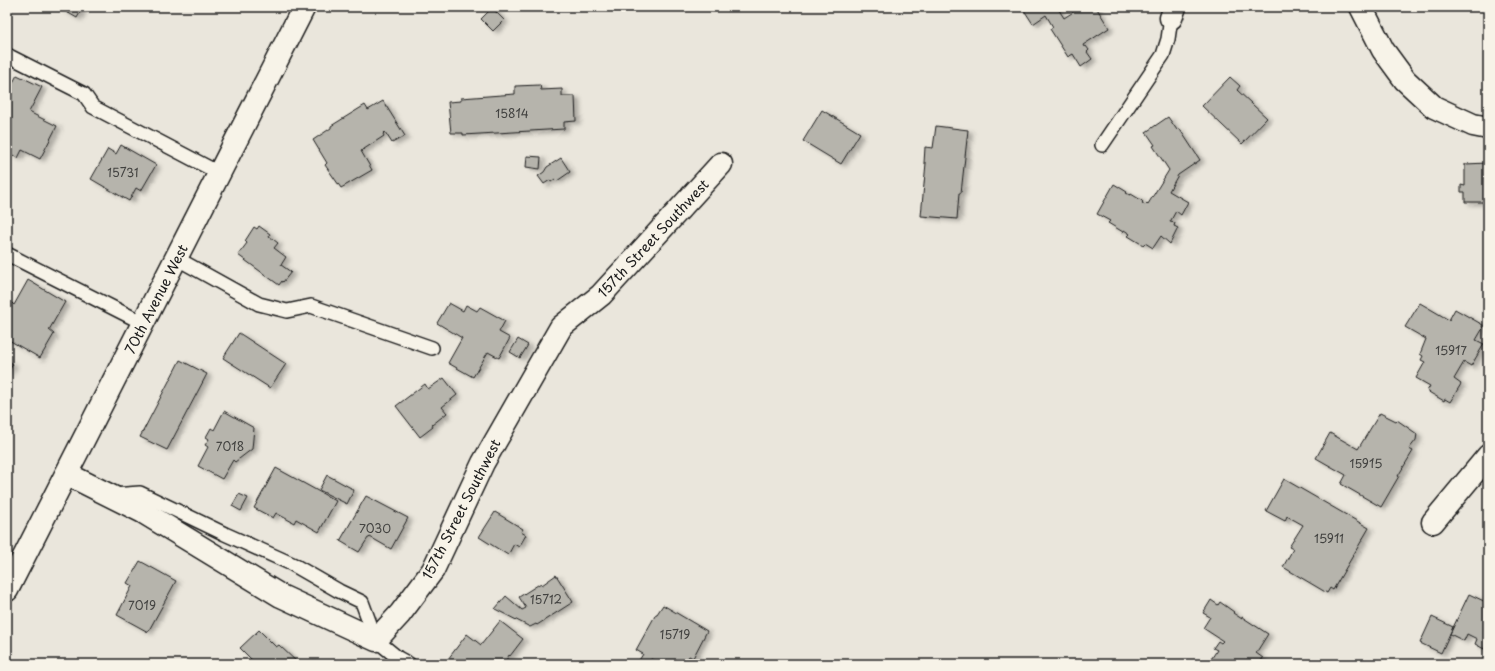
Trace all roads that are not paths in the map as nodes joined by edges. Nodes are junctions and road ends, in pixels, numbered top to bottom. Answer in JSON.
{"nodes":[{"id":1,"x":304,"y":7,"type":"edge"},
{"id":2,"x":1361,"y":7,"type":"edge"},
{"id":3,"x":1173,"y":13,"type":"edge"},
{"id":4,"x":7,"y":55,"type":"edge"},
{"id":5,"x":1488,"y":128,"type":"edge"},
{"id":6,"x":1102,"y":144,"type":"dead end"},
{"id":7,"x":722,"y":164,"type":"dead end"},
{"id":8,"x":219,"y":173,"type":"junction"},
{"id":9,"x":7,"y":254,"type":"edge"},
{"id":10,"x":176,"y":258,"type":"junction"},
{"id":11,"x":143,"y":324,"type":"junction"},
{"id":12,"x":432,"y":348,"type":"dead end"},
{"id":13,"x":1488,"y":456,"type":"edge"},
{"id":14,"x":67,"y":474,"type":"junction"},
{"id":15,"x":109,"y":495,"type":"junction"},
{"id":16,"x":1433,"y":522,"type":"dead end"},
{"id":17,"x":7,"y":590,"type":"edge"},
{"id":18,"x":376,"y":640,"type":"junction"},
{"id":19,"x":409,"y":664,"type":"edge"}],
"edges":[{"from":1,"to":8,"type":"street","name":"70th Avenue West"},
{"from":2,"to":5,"type":"street"},
{"from":3,"to":6,"type":"lane"},
{"from":4,"to":8,"type":"lane"},
{"from":7,"to":18,"type":"street","name":"157th Street Southwest"},
{"from":8,"to":10,"type":"street","name":"70th Avenue West"},
{"from":9,"to":11,"type":"lane"},
{"from":10,"to":11,"type":"street","name":"70th Avenue West"},
{"from":10,"to":12,"type":"lane"},
{"from":11,"to":14,"type":"street","name":"70th Avenue West"},
{"from":13,"to":16,"type":"street"},
{"from":14,"to":15,"type":"street"},
{"from":14,"to":17,"type":"street","name":"70th Avenue West"},
{"from":15,"to":18,"type":"street"},
{"from":15,"to":18,"type":"lane"},
{"from":18,"to":19,"type":"lane"}]}
